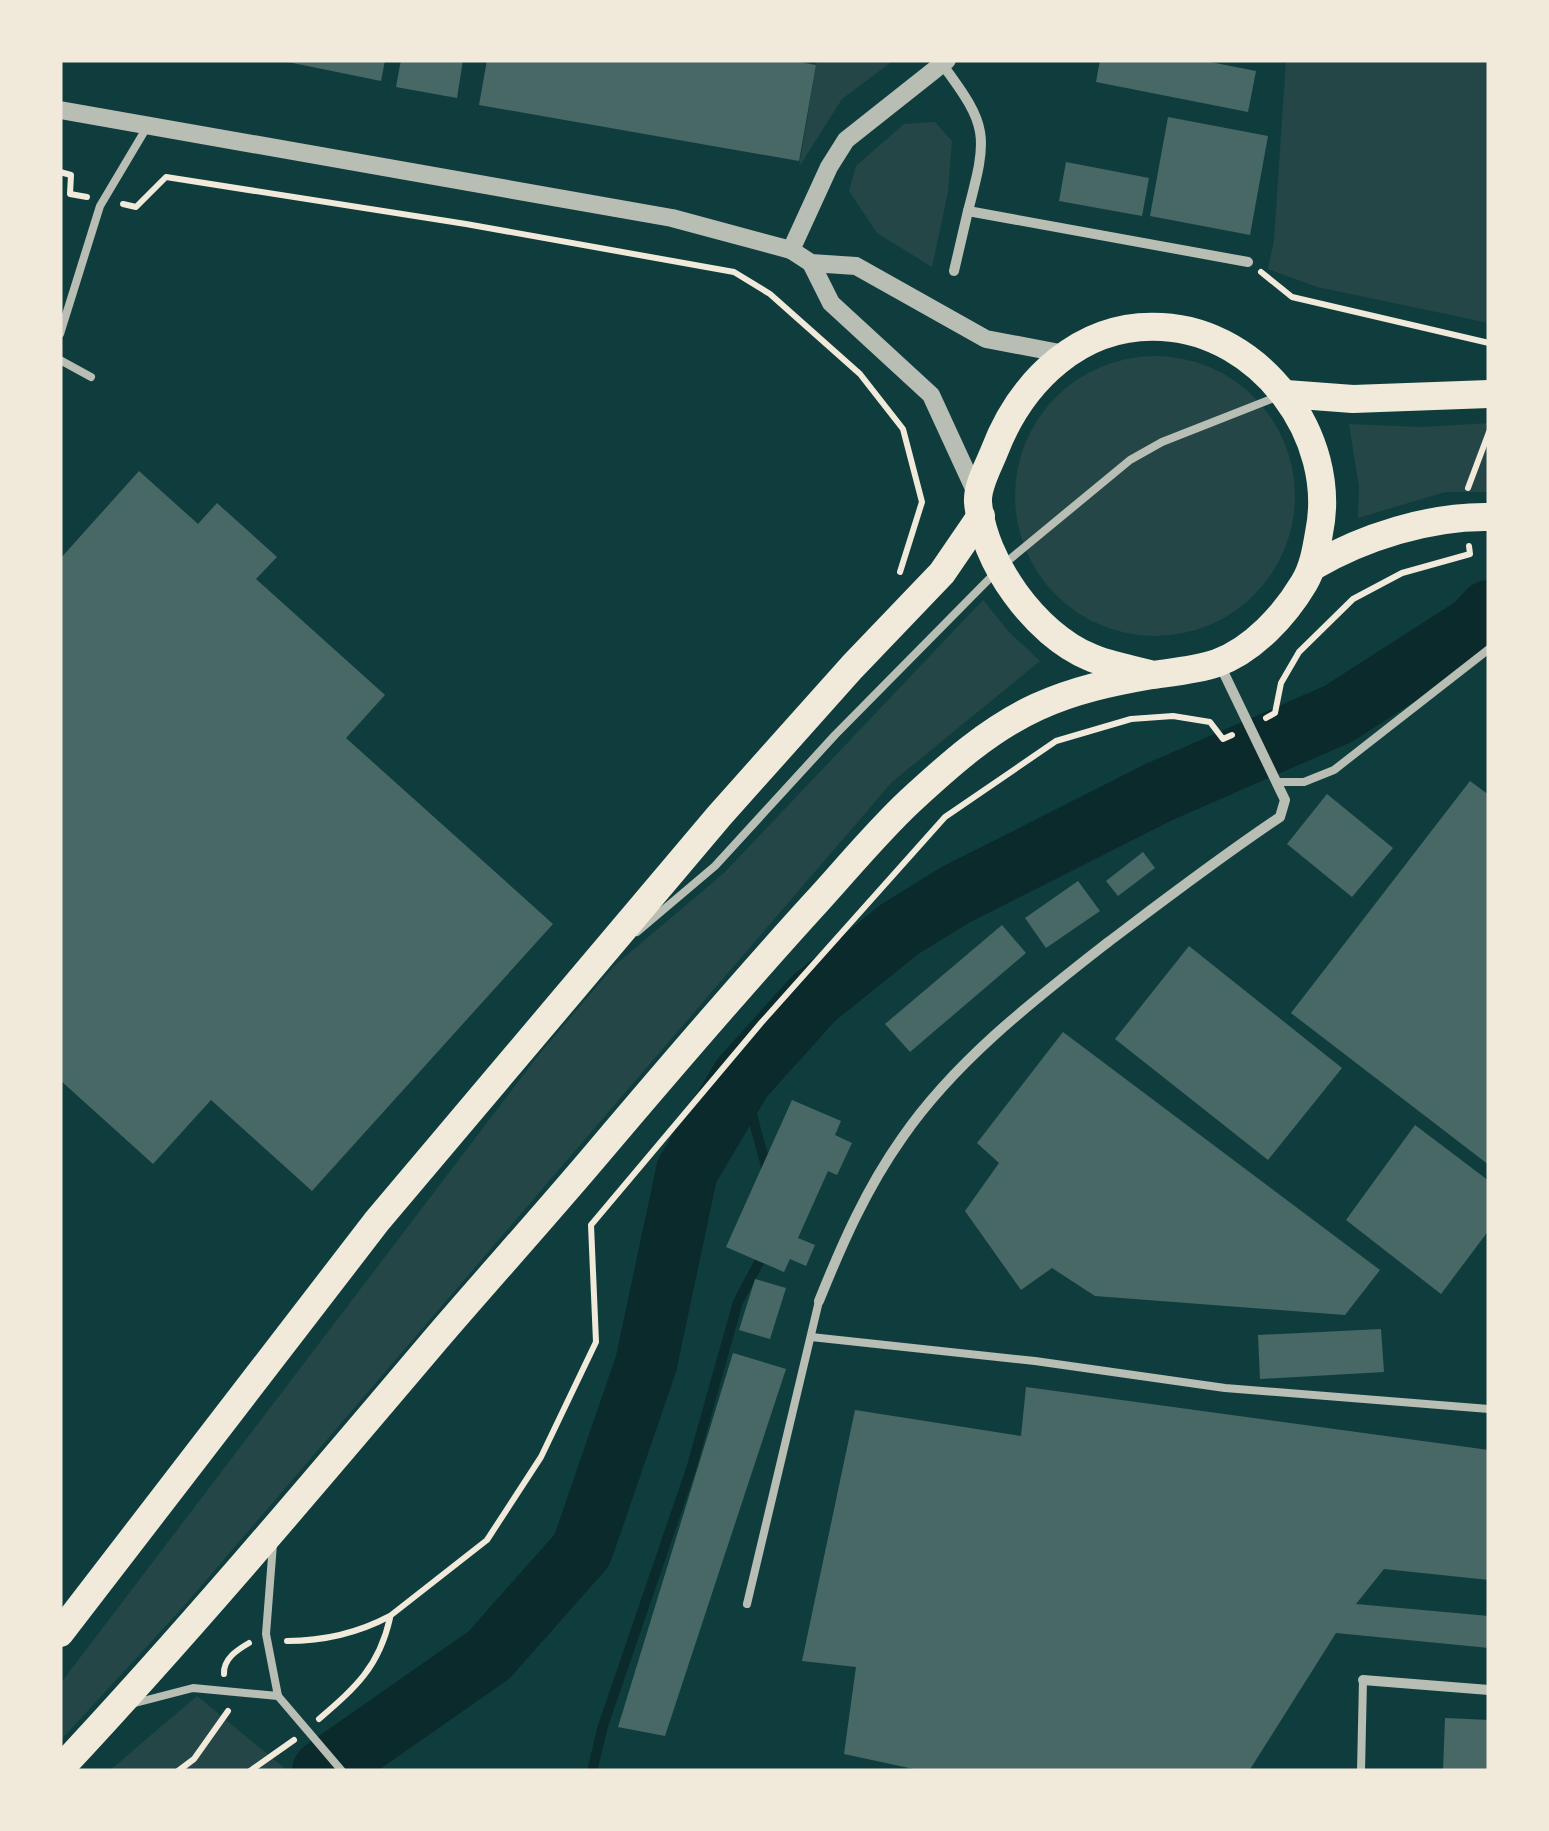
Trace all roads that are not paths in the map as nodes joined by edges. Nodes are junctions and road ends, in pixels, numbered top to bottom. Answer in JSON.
{"nodes":[{"id":1,"x":944,"y":62,"type":"edge"},
{"id":2,"x":60,"y":110,"type":"edge"},
{"id":3,"x":146,"y":127,"type":"junction"},
{"id":4,"x":968,"y":210,"type":"junction"},
{"id":5,"x":791,"y":250,"type":"junction"},
{"id":6,"x":1248,"y":262,"type":"road end"},
{"id":7,"x":811,"y":263,"type":"junction"},
{"id":8,"x":954,"y":272,"type":"dead end"},
{"id":9,"x":60,"y":334,"type":"edge"},
{"id":10,"x":1065,"y":354,"type":"junction"},
{"id":11,"x":60,"y":360,"type":"edge"},
{"id":12,"x":91,"y":377,"type":"dead end"},
{"id":13,"x":1286,"y":394,"type":"junction"},
{"id":14,"x":1489,"y":394,"type":"edge"},
{"id":15,"x":979,"y":506,"type":"junction"},
{"id":16,"x":1489,"y":517,"type":"edge"},
{"id":17,"x":1001,"y":567,"type":"junction"},
{"id":18,"x":1312,"y":567,"type":"junction"},
{"id":19,"x":1489,"y":649,"type":"edge"},
{"id":20,"x":1219,"y":662,"type":"junction"},
{"id":21,"x":1154,"y":675,"type":"junction"},
{"id":22,"x":1277,"y":782,"type":"junction"},
{"id":23,"x":588,"y":974,"type":"junction"},
{"id":24,"x":819,"y":1301,"type":"joint"},
{"id":25,"x":811,"y":1337,"type":"junction"},
{"id":26,"x":1489,"y":1409,"type":"edge"},
{"id":27,"x":274,"y":1529,"type":"junction"},
{"id":28,"x":747,"y":1604,"type":"dead end"},
{"id":29,"x":60,"y":1633,"type":"edge"},
{"id":30,"x":1363,"y":1680,"type":"joint"},
{"id":31,"x":1489,"y":1690,"type":"edge"},
{"id":32,"x":278,"y":1696,"type":"junction"},
{"id":33,"x":118,"y":1707,"type":"junction"},
{"id":34,"x":60,"y":1769,"type":"edge"},
{"id":35,"x":342,"y":1771,"type":"edge"},
{"id":36,"x":1361,"y":1771,"type":"edge"}],
"edges":[{"from":1,"to":4,"type":"street"},
{"from":1,"to":5,"type":"street"},
{"from":2,"to":3,"type":"street"},
{"from":3,"to":5,"type":"street"},
{"from":3,"to":9,"type":"lane"},
{"from":4,"to":6,"type":"street"},
{"from":4,"to":8,"type":"street"},
{"from":5,"to":7,"type":"street"},
{"from":7,"to":10,"type":"street"},
{"from":7,"to":15,"type":"street"},
{"from":10,"to":13,"type":"highway"},
{"from":10,"to":15,"type":"highway"},
{"from":11,"to":12,"type":"lane"},
{"from":13,"to":14,"type":"highway"},
{"from":13,"to":17,"type":"lane"},
{"from":13,"to":18,"type":"highway"},
{"from":15,"to":17,"type":"highway"},
{"from":15,"to":23,"type":"highway"},
{"from":16,"to":18,"type":"highway"},
{"from":17,"to":21,"type":"highway"},
{"from":17,"to":23,"type":"lane"},
{"from":18,"to":20,"type":"highway"},
{"from":19,"to":22,"type":"lane"},
{"from":20,"to":21,"type":"highway"},
{"from":20,"to":22,"type":"street"},
{"from":21,"to":27,"type":"highway"},
{"from":22,"to":24,"type":"street"},
{"from":23,"to":29,"type":"highway"},
{"from":24,"to":25,"type":"lane"},
{"from":25,"to":26,"type":"lane"},
{"from":25,"to":28,"type":"lane"},
{"from":27,"to":32,"type":"lane"},
{"from":27,"to":33,"type":"highway"},
{"from":30,"to":31,"type":"street"},
{"from":30,"to":36,"type":"lane"},
{"from":32,"to":33,"type":"lane"},
{"from":32,"to":35,"type":"lane"},
{"from":33,"to":34,"type":"highway"}]}
